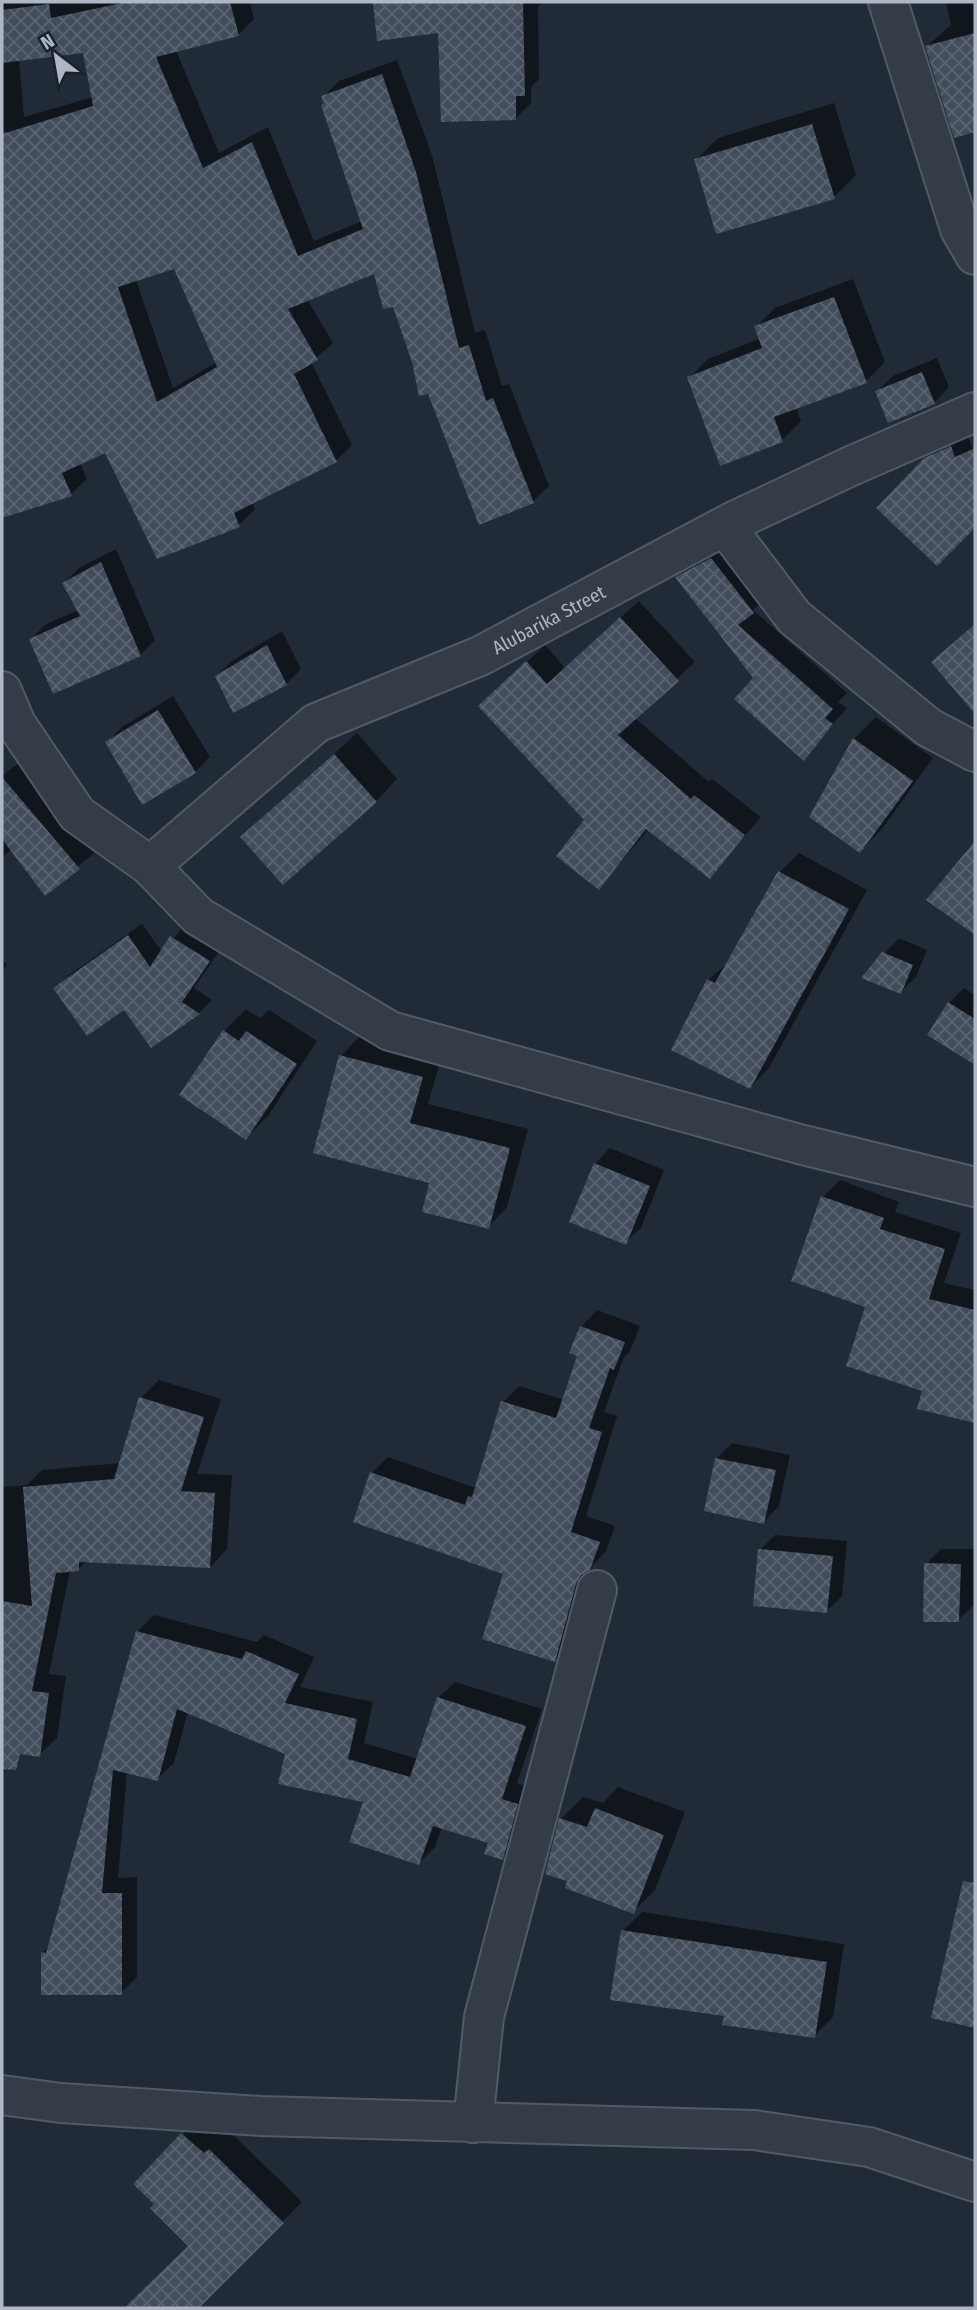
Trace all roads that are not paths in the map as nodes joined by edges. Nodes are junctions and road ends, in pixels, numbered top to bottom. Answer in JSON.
{"nodes":[{"id":1,"x":888,"y":2,"type":"edge"},
{"id":2,"x":975,"y":256,"type":"edge"},
{"id":3,"x":975,"y":412,"type":"edge"},
{"id":4,"x":725,"y":526,"type":"junction"},
{"id":5,"x":2,"y":691,"type":"edge"},
{"id":6,"x":975,"y":752,"type":"edge"},
{"id":7,"x":150,"y":866,"type":"junction"},
{"id":8,"x":975,"y":1187,"type":"edge"},
{"id":9,"x":597,"y":1590,"type":"dead end"},
{"id":10,"x":2,"y":2095,"type":"edge"},
{"id":11,"x":473,"y":2123,"type":"junction"},
{"id":12,"x":975,"y":2182,"type":"edge"}],
"edges":[{"from":1,"to":2,"type":"street"},
{"from":3,"to":4,"type":"street","name":"Alubarika Street"},
{"from":4,"to":6,"type":"street"},
{"from":4,"to":7,"type":"street","name":"Alubarika Street"},
{"from":5,"to":7,"type":"street"},
{"from":7,"to":8,"type":"street"},
{"from":9,"to":11,"type":"street"},
{"from":10,"to":11,"type":"street"},
{"from":11,"to":12,"type":"street"}]}
